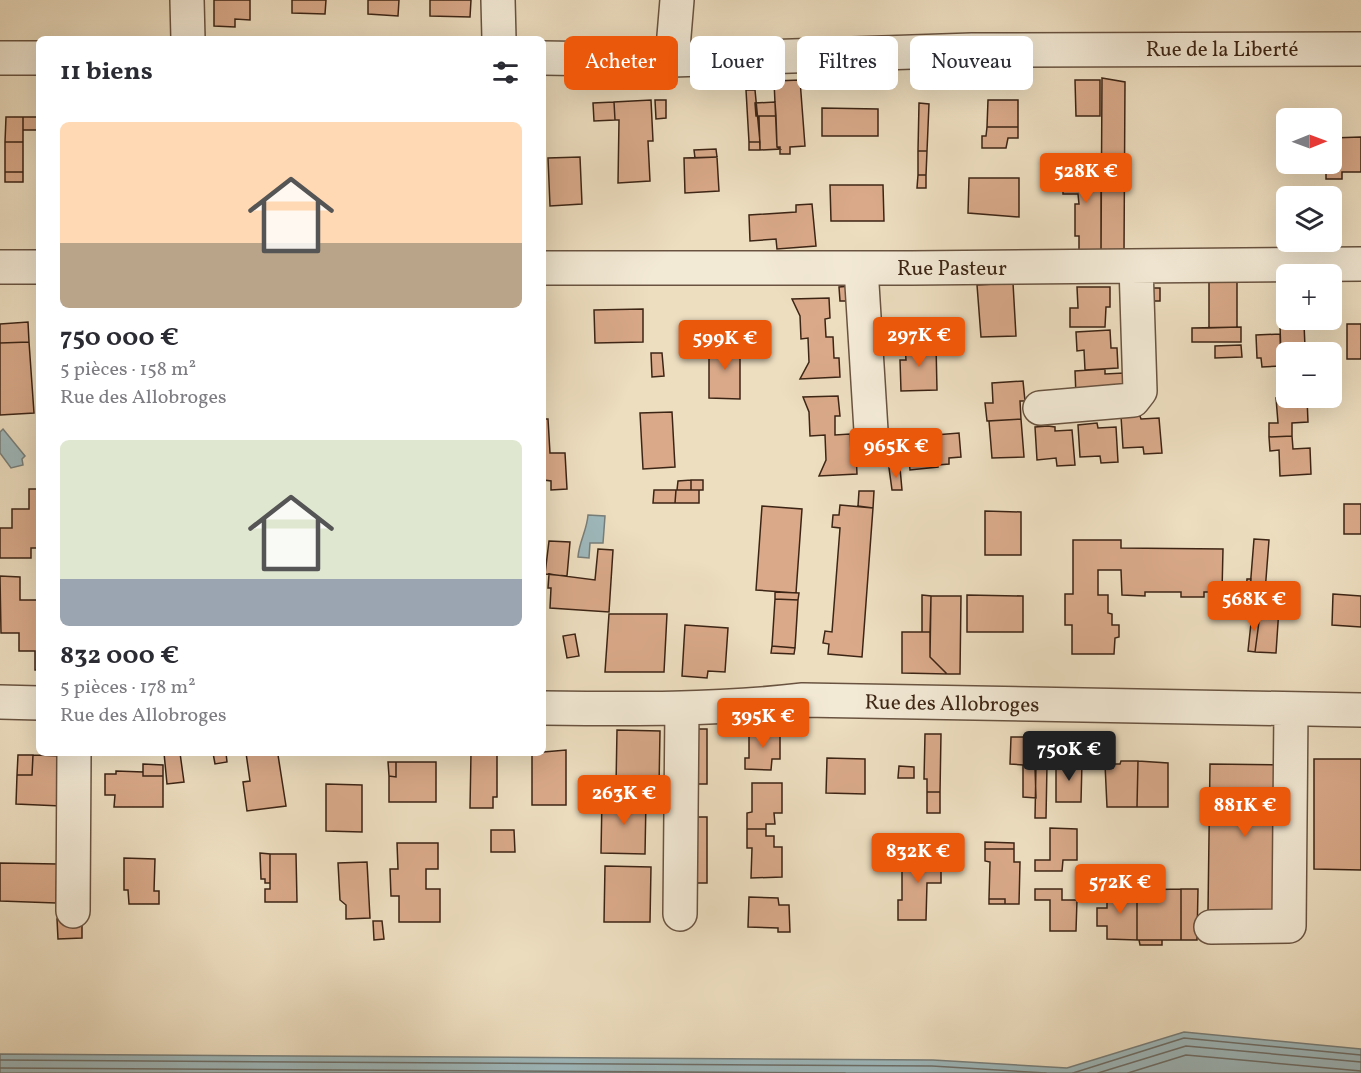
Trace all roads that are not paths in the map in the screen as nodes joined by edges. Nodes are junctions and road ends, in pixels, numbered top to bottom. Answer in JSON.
{"nodes":[{"id":1,"x":498,"y":0,"type":"edge"},
{"id":2,"x":677,"y":0,"type":"edge"},
{"id":3,"x":499,"y":36,"type":"edge"},
{"id":4,"x":674,"y":36,"type":"edge"},
{"id":5,"x":1361,"y":49,"type":"edge"},
{"id":6,"x":0,"y":58,"type":"edge"},
{"id":7,"x":36,"y":58,"type":"edge"},
{"id":8,"x":546,"y":58,"type":"edge"},
{"id":9,"x":564,"y":58,"type":"edge"},
{"id":10,"x":678,"y":60,"type":"edge"},
{"id":11,"x":1361,"y":264,"type":"edge"},
{"id":12,"x":1136,"y":266,"type":"junction"},
{"id":13,"x":0,"y":267,"type":"edge"},
{"id":14,"x":36,"y":267,"type":"edge"},
{"id":15,"x":546,"y":268,"type":"edge"},
{"id":16,"x":861,"y":268,"type":"junction"},
{"id":17,"x":1040,"y":408,"type":"dead end"},
{"id":18,"x":873,"y":447,"type":"dead end"},
{"id":19,"x":0,"y":702,"type":"edge"},
{"id":20,"x":36,"y":703,"type":"edge"},
{"id":21,"x":546,"y":708,"type":"edge"},
{"id":22,"x":682,"y":709,"type":"junction"},
{"id":23,"x":1291,"y":709,"type":"junction"},
{"id":24,"x":1361,"y":710,"type":"edge"},
{"id":25,"x":74,"y":756,"type":"edge"},
{"id":26,"x":73,"y":911,"type":"dead end"},
{"id":27,"x":680,"y":914,"type":"dead end"},
{"id":28,"x":1211,"y":927,"type":"dead end"}],
"edges":[{"from":1,"to":3,"type":"street"},
{"from":2,"to":4,"type":"street"},
{"from":5,"to":10,"type":"street","name":"Rue de la Liberté"},
{"from":6,"to":7,"type":"street"},
{"from":8,"to":9,"type":"street","name":"Rue de la Liberté"},
{"from":11,"to":12,"type":"street","name":"Rue Pasteur"},
{"from":12,"to":16,"type":"street","name":"Rue Pasteur"},
{"from":12,"to":17,"type":"street"},
{"from":13,"to":14,"type":"street"},
{"from":15,"to":16,"type":"street","name":"Rue Pasteur"},
{"from":16,"to":18,"type":"street"},
{"from":19,"to":20,"type":"street"},
{"from":21,"to":22,"type":"street","name":"Rue des Allobroges"},
{"from":22,"to":23,"type":"street","name":"Rue des Allobroges"},
{"from":22,"to":27,"type":"street"},
{"from":23,"to":24,"type":"street","name":"Rue des Allobroges"},
{"from":23,"to":28,"type":"street"},
{"from":25,"to":26,"type":"street"}]}
